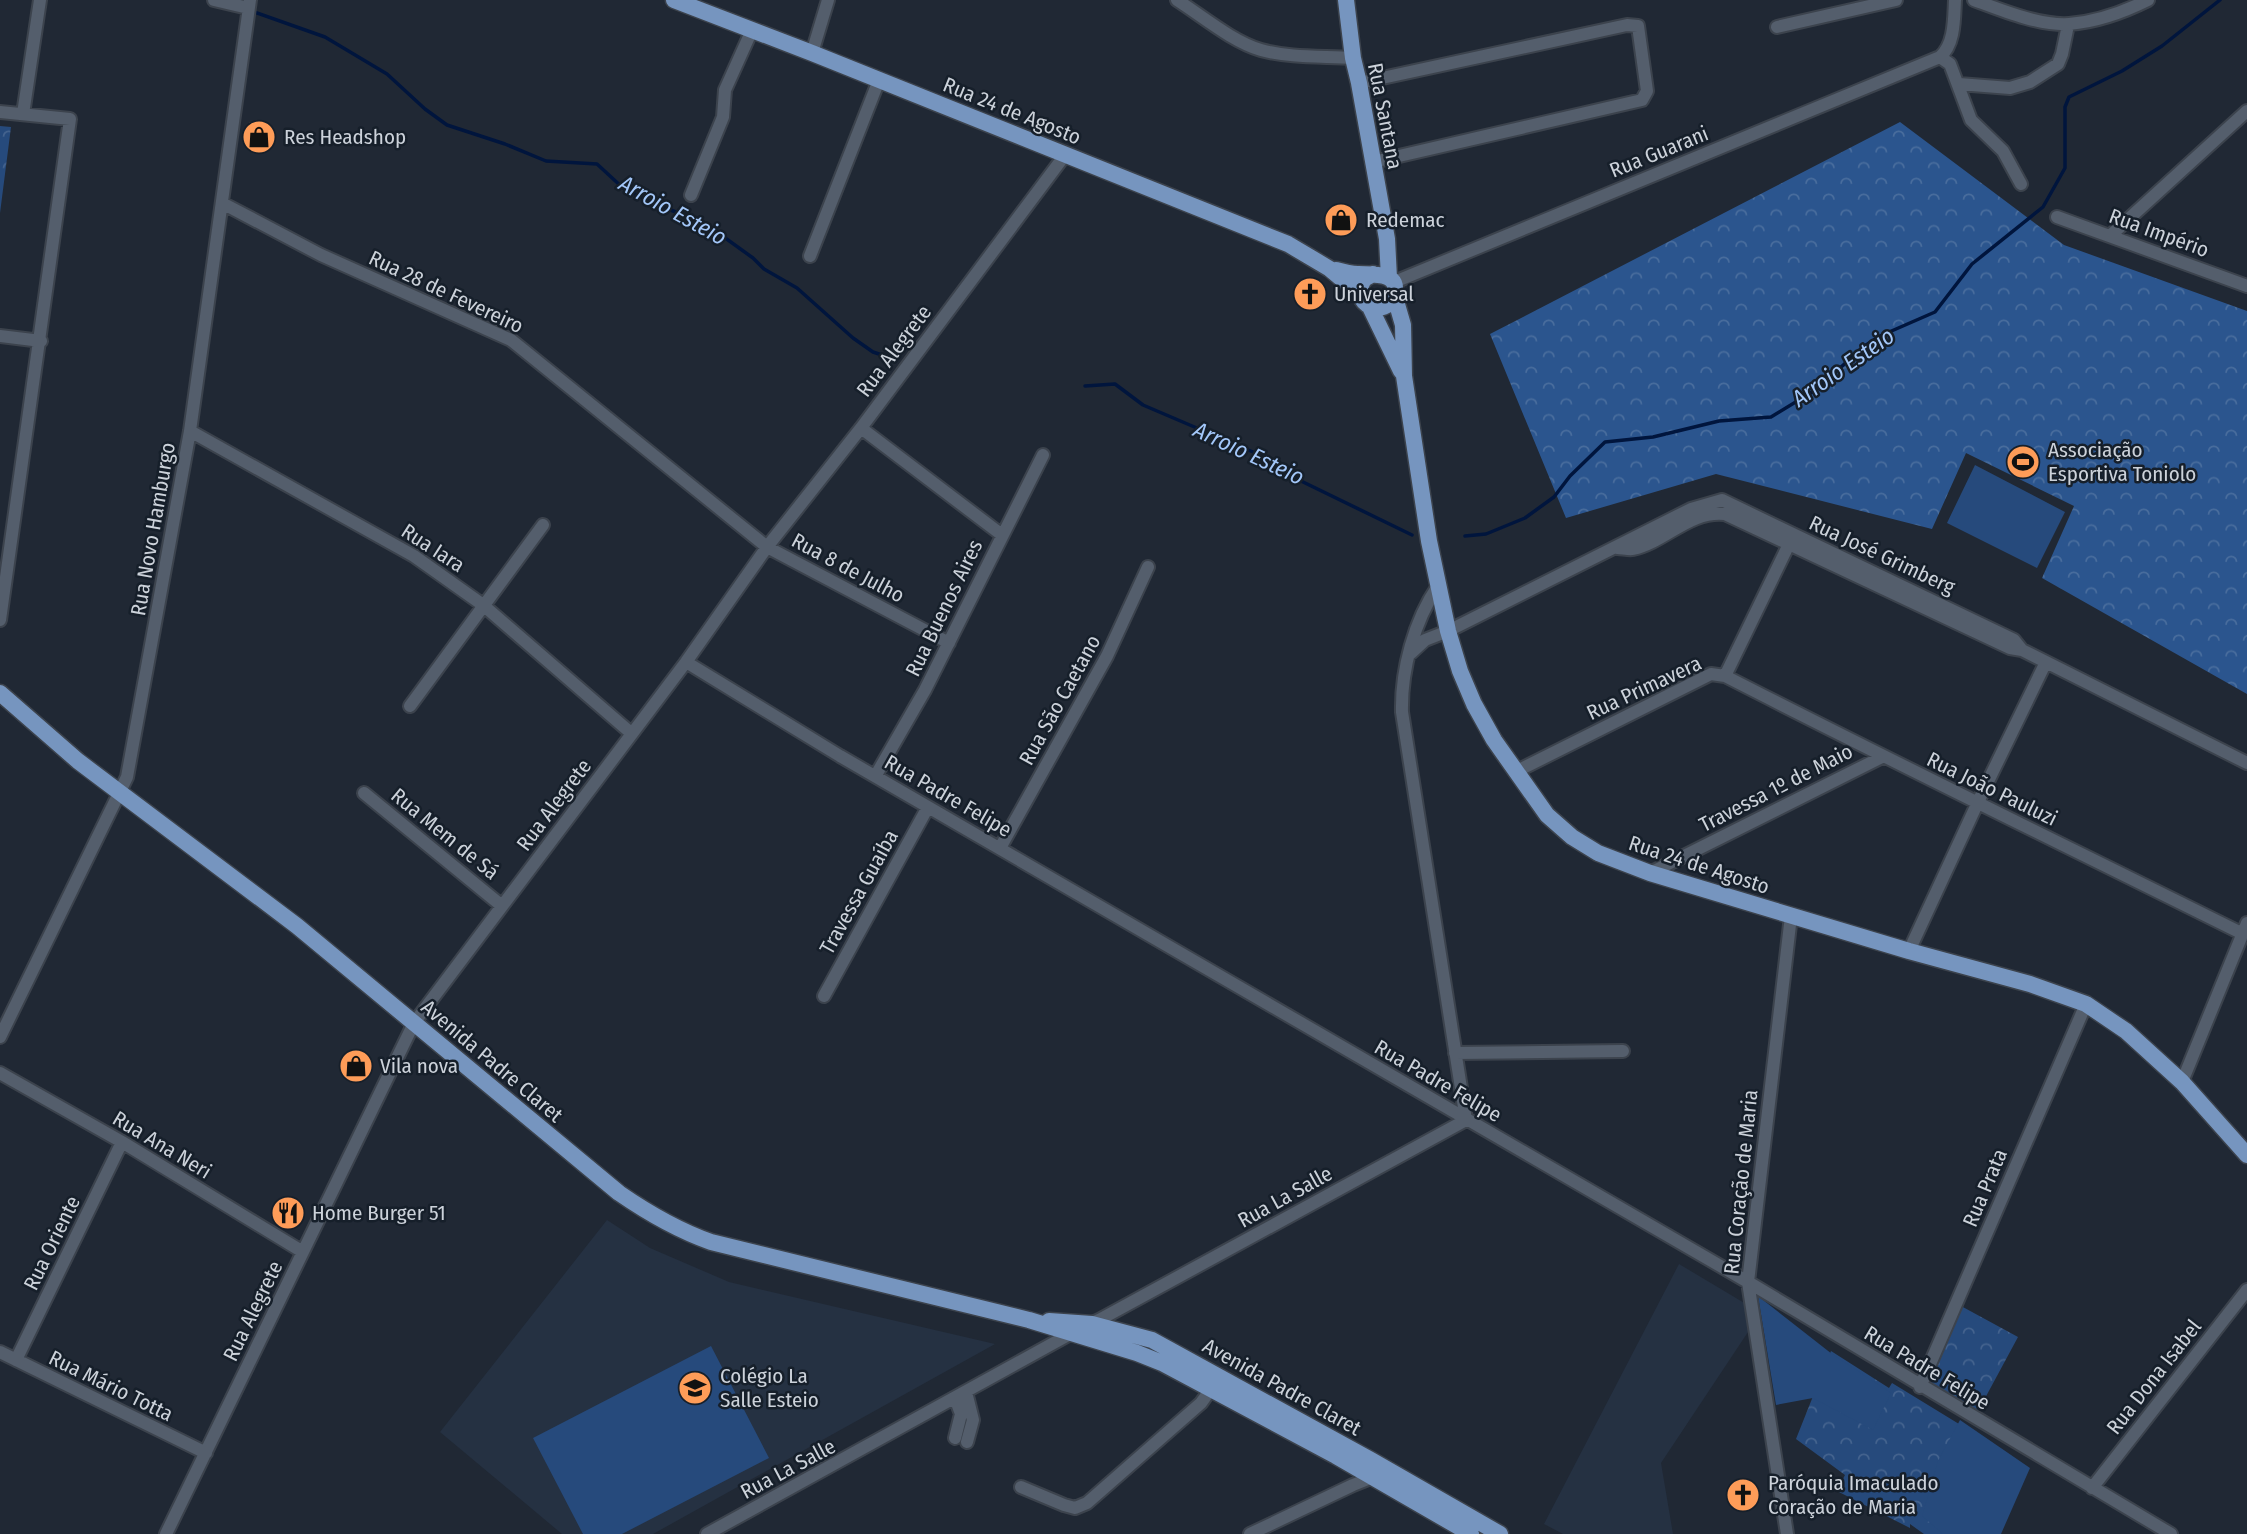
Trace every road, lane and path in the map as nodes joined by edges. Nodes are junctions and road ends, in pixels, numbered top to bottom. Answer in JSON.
{"nodes":[{"id":1,"x":40,"y":0,"type":"edge"},
{"id":2,"x":214,"y":0,"type":"edge"},
{"id":3,"x":674,"y":0,"type":"edge"},
{"id":4,"x":828,"y":0,"type":"edge"},
{"id":5,"x":1177,"y":0,"type":"edge"},
{"id":6,"x":1346,"y":0,"type":"edge"},
{"id":7,"x":1896,"y":0,"type":"edge"},
{"id":8,"x":1955,"y":0,"type":"edge"},
{"id":9,"x":1973,"y":0,"type":"edge"},
{"id":10,"x":2147,"y":0,"type":"edge"},
{"id":11,"x":249,"y":4,"type":"edge"},
{"id":12,"x":695,"y":4,"type":"edge"},
{"id":13,"x":2068,"y":24,"type":"junction"},
{"id":14,"x":1777,"y":27,"type":"dead end"},
{"id":15,"x":752,"y":30,"type":"junction"},
{"id":16,"x":812,"y":53,"type":"junction"},
{"id":17,"x":1940,"y":57,"type":"junction"},
{"id":18,"x":1353,"y":58,"type":"junction"},
{"id":19,"x":879,"y":80,"type":"junction"},
{"id":20,"x":1359,"y":83,"type":"junction"},
{"id":21,"x":1959,"y":84,"type":"junction"},
{"id":22,"x":2247,"y":111,"type":"edge"},
{"id":23,"x":0,"y":112,"type":"edge"},
{"id":24,"x":23,"y":114,"type":"junction"},
{"id":25,"x":1065,"y":155,"type":"junction"},
{"id":26,"x":1373,"y":162,"type":"junction"},
{"id":27,"x":2021,"y":184,"type":"dead end"},
{"id":28,"x":691,"y":195,"type":"dead end"},
{"id":29,"x":222,"y":202,"type":"junction"},
{"id":30,"x":2057,"y":217,"type":"dead end"},
{"id":31,"x":2111,"y":235,"type":"junction"},
{"id":32,"x":810,"y":256,"type":"dead end"},
{"id":33,"x":1330,"y":269,"type":"junction"},
{"id":34,"x":1385,"y":280,"type":"junction"},
{"id":35,"x":2247,"y":286,"type":"edge"},
{"id":36,"x":1365,"y":301,"type":"junction"},
{"id":37,"x":0,"y":336,"type":"edge"},
{"id":38,"x":41,"y":341,"type":"junction"},
{"id":39,"x":1404,"y":376,"type":"junction"},
{"id":40,"x":861,"y":428,"type":"junction"},
{"id":41,"x":190,"y":431,"type":"junction"},
{"id":42,"x":1043,"y":455,"type":"dead end"},
{"id":43,"x":542,"y":524,"type":"dead end"},
{"id":44,"x":1002,"y":535,"type":"junction"},
{"id":45,"x":1791,"y":540,"type":"junction"},
{"id":46,"x":767,"y":547,"type":"junction"},
{"id":47,"x":1617,"y":548,"type":"junction"},
{"id":48,"x":1148,"y":567,"type":"dead end"},
{"id":49,"x":1438,"y":586,"type":"junction"},
{"id":50,"x":483,"y":605,"type":"junction"},
{"id":51,"x":0,"y":620,"type":"edge"},
{"id":52,"x":1448,"y":631,"type":"junction"},
{"id":53,"x":949,"y":643,"type":"junction"},
{"id":54,"x":1411,"y":653,"type":"junction"},
{"id":55,"x":686,"y":662,"type":"junction"},
{"id":56,"x":2046,"y":662,"type":"junction"},
{"id":57,"x":1725,"y":676,"type":"junction"},
{"id":58,"x":0,"y":695,"type":"edge"},
{"id":59,"x":410,"y":706,"type":"dead end"},
{"id":60,"x":631,"y":733,"type":"junction"},
{"id":61,"x":1882,"y":757,"type":"junction"},
{"id":62,"x":2247,"y":763,"type":"edge"},
{"id":63,"x":1515,"y":772,"type":"junction"},
{"id":64,"x":876,"y":775,"type":"junction"},
{"id":65,"x":120,"y":790,"type":"junction"},
{"id":66,"x":364,"y":793,"type":"dead end"},
{"id":67,"x":1978,"y":802,"type":"junction"},
{"id":68,"x":928,"y":807,"type":"junction"},
{"id":69,"x":1000,"y":848,"type":"junction"},
{"id":70,"x":1650,"y":873,"type":"junction"},
{"id":71,"x":502,"y":906,"type":"junction"},
{"id":72,"x":1791,"y":916,"type":"junction"},
{"id":73,"x":2245,"y":928,"type":"edge"},
{"id":74,"x":1909,"y":951,"type":"junction"},
{"id":75,"x":824,"y":996,"type":"dead end"},
{"id":76,"x":2086,"y":1004,"type":"junction"},
{"id":77,"x":414,"y":1023,"type":"junction"},
{"id":78,"x":0,"y":1037,"type":"edge"},
{"id":79,"x":1623,"y":1051,"type":"dead end"},
{"id":80,"x":1455,"y":1053,"type":"junction"},
{"id":81,"x":0,"y":1073,"type":"edge"},
{"id":82,"x":2182,"y":1082,"type":"junction"},
{"id":83,"x":1466,"y":1120,"type":"junction"},
{"id":84,"x":122,"y":1142,"type":"junction"},
{"id":85,"x":2247,"y":1155,"type":"edge"},
{"id":86,"x":303,"y":1252,"type":"junction"},
{"id":87,"x":1748,"y":1282,"type":"junction"},
{"id":88,"x":2247,"y":1290,"type":"edge"},
{"id":89,"x":1029,"y":1320,"type":"junction"},
{"id":90,"x":1093,"y":1324,"type":"junction"},
{"id":91,"x":1070,"y":1334,"type":"junction"},
{"id":92,"x":0,"y":1352,"type":"edge"},
{"id":93,"x":16,"y":1360,"type":"junction"},
{"id":94,"x":1920,"y":1387,"type":"junction"},
{"id":95,"x":1211,"y":1389,"type":"junction"},
{"id":96,"x":961,"y":1395,"type":"junction"},
{"id":97,"x":961,"y":1440,"type":"dead end"},
{"id":98,"x":206,"y":1453,"type":"junction"},
{"id":99,"x":1369,"y":1473,"type":"junction"},
{"id":100,"x":1021,"y":1487,"type":"dead end"},
{"id":101,"x":2092,"y":1488,"type":"junction"},
{"id":102,"x":1412,"y":1492,"type":"junction"},
{"id":103,"x":166,"y":1534,"type":"edge"},
{"id":104,"x":707,"y":1534,"type":"edge"},
{"id":105,"x":1250,"y":1534,"type":"edge"},
{"id":106,"x":1471,"y":1534,"type":"edge"},
{"id":107,"x":1500,"y":1534,"type":"edge"},
{"id":108,"x":1787,"y":1534,"type":"edge"},
{"id":109,"x":2171,"y":1534,"type":"edge"}],
"edges":[{"from":1,"to":24,"type":"street"},
{"from":2,"to":11,"type":"street"},
{"from":3,"to":12,"type":"main road","name":"Rua 24 de Agosto"},
{"from":4,"to":16,"type":"street"},
{"from":5,"to":18,"type":"street"},
{"from":6,"to":18,"type":"main road","name":"Rua Santana"},
{"from":7,"to":14,"type":"street"},
{"from":8,"to":17,"type":"street"},
{"from":9,"to":13,"type":"street"},
{"from":10,"to":13,"type":"street"},
{"from":11,"to":29,"type":"street","name":"Rua Novo Hamburgo"},
{"from":12,"to":15,"type":"main road","name":"Rua 24 de Agosto"},
{"from":13,"to":21,"type":"street"},
{"from":15,"to":16,"type":"main road","name":"Rua 24 de Agosto"},
{"from":15,"to":28,"type":"street"},
{"from":16,"to":19,"type":"main road","name":"Rua 24 de Agosto"},
{"from":17,"to":21,"type":"street"},
{"from":17,"to":34,"type":"street","name":"Rua Guarani"},
{"from":18,"to":20,"type":"main road","name":"Rua Santana"},
{"from":19,"to":25,"type":"main road","name":"Rua 24 de Agosto"},
{"from":19,"to":32,"type":"street"},
{"from":20,"to":26,"type":"main road","name":"Rua Santana"},
{"from":20,"to":26,"type":"street"},
{"from":21,"to":27,"type":"street"},
{"from":22,"to":31,"type":"street"},
{"from":23,"to":24,"type":"street"},
{"from":24,"to":38,"type":"street"},
{"from":25,"to":33,"type":"main road","name":"Rua 24 de Agosto"},
{"from":25,"to":40,"type":"street","name":"Rua Alegrete"},
{"from":26,"to":34,"type":"main road","name":"Rua Santana"},
{"from":29,"to":41,"type":"street","name":"Rua Novo Hamburgo"},
{"from":29,"to":46,"type":"street","name":"Rua 28 de Fevereiro"},
{"from":30,"to":31,"type":"street","name":"Rua Império"},
{"from":31,"to":35,"type":"street","name":"Rua Império"},
{"from":33,"to":34,"type":"main road","name":"Rua 24 de Agosto"},
{"from":33,"to":36,"type":"main road","name":"Rua 24 de Agosto"},
{"from":34,"to":36,"type":"main road"},
{"from":34,"to":36,"type":"main road"},
{"from":34,"to":39,"type":"main road","name":"Rua 24 de Agosto"},
{"from":36,"to":39,"type":"main road","name":"Rua 24 de Agosto"},
{"from":37,"to":38,"type":"street"},
{"from":38,"to":51,"type":"street"},
{"from":39,"to":49,"type":"main road","name":"Rua 24 de Agosto"},
{"from":40,"to":44,"type":"street"},
{"from":40,"to":46,"type":"street","name":"Rua Alegrete"},
{"from":41,"to":50,"type":"street","name":"Rua Iara"},
{"from":41,"to":65,"type":"street","name":"Rua Novo Hamburgo"},
{"from":42,"to":44,"type":"street","name":"Rua Buenos Aires"},
{"from":43,"to":50,"type":"street"},
{"from":44,"to":53,"type":"street","name":"Rua Buenos Aires"},
{"from":45,"to":47,"type":"street","name":"Rua José Grimberg"},
{"from":45,"to":47,"type":"street","name":"Rua José Grimberg"},
{"from":45,"to":56,"type":"street","name":"Rua José Grimberg"},
{"from":45,"to":57,"type":"street","name":"Rua Primavera"},
{"from":46,"to":53,"type":"street","name":"Rua 8 de Julho"},
{"from":46,"to":55,"type":"street","name":"Rua Alegrete"},
{"from":47,"to":52,"type":"street"},
{"from":48,"to":69,"type":"street","name":"Rua São Caetano"},
{"from":49,"to":52,"type":"main road","name":"Rua 24 de Agosto"},
{"from":49,"to":54,"type":"street"},
{"from":50,"to":59,"type":"street"},
{"from":50,"to":60,"type":"street","name":"Rua Iara"},
{"from":52,"to":54,"type":"street"},
{"from":52,"to":63,"type":"main road","name":"Rua 24 de Agosto"},
{"from":53,"to":64,"type":"street","name":"Rua Buenos Aires"},
{"from":54,"to":80,"type":"street"},
{"from":55,"to":60,"type":"street","name":"Rua Alegrete"},
{"from":55,"to":64,"type":"street","name":"Rua Padre Felipe"},
{"from":56,"to":62,"type":"street","name":"Rua José Grimberg"},
{"from":56,"to":67,"type":"street"},
{"from":57,"to":61,"type":"street","name":"Rua João Pauluzi"},
{"from":57,"to":63,"type":"street","name":"Rua Primavera"},
{"from":58,"to":65,"type":"main road","name":"Avenida Padre Claret"},
{"from":60,"to":71,"type":"street","name":"Rua Alegrete"},
{"from":61,"to":67,"type":"street","name":"Rua João Pauluzi"},
{"from":61,"to":70,"type":"street","name":"Travessa 1º de Maio"},
{"from":63,"to":70,"type":"main road","name":"Rua 24 de Agosto"},
{"from":64,"to":68,"type":"street","name":"Rua Padre Felipe"},
{"from":65,"to":77,"type":"main road","name":"Avenida Padre Claret"},
{"from":65,"to":78,"type":"street","name":"Rua Novo Hamburgo"},
{"from":66,"to":71,"type":"street","name":"Rua Mem de Sá"},
{"from":67,"to":73,"type":"street","name":"Rua João Pauluzi"},
{"from":67,"to":74,"type":"street"},
{"from":68,"to":69,"type":"street","name":"Rua Padre Felipe"},
{"from":68,"to":75,"type":"street","name":"Travessa Guaíba"},
{"from":69,"to":83,"type":"street","name":"Rua Padre Felipe"},
{"from":70,"to":72,"type":"main road","name":"Rua 24 de Agosto"},
{"from":71,"to":77,"type":"street","name":"Rua Alegrete"},
{"from":72,"to":74,"type":"main road","name":"Rua 24 de Agosto"},
{"from":72,"to":87,"type":"street","name":"Rua Coração de Maria"},
{"from":73,"to":82,"type":"street"},
{"from":74,"to":76,"type":"main road","name":"Rua 24 de Agosto"},
{"from":76,"to":82,"type":"main road","name":"Rua 24 de Agosto"},
{"from":76,"to":94,"type":"street","name":"Rua Prata"},
{"from":77,"to":86,"type":"street","name":"Rua Alegrete"},
{"from":77,"to":89,"type":"main road","name":"Avenida Padre Claret"},
{"from":79,"to":80,"type":"street"},
{"from":80,"to":83,"type":"street"},
{"from":81,"to":84,"type":"street","name":"Rua Ana Neri"},
{"from":82,"to":85,"type":"main road","name":"Rua 24 de Agosto"},
{"from":83,"to":87,"type":"street","name":"Rua Padre Felipe"},
{"from":83,"to":90,"type":"street","name":"Rua La Salle"},
{"from":84,"to":86,"type":"street","name":"Rua Ana Neri"},
{"from":84,"to":93,"type":"street","name":"Rua Oriente"},
{"from":86,"to":98,"type":"street","name":"Rua Alegrete"},
{"from":87,"to":94,"type":"street","name":"Rua Padre Felipe"},
{"from":87,"to":108,"type":"street","name":"Rua Coração de Maria"},
{"from":88,"to":101,"type":"street","name":"Rua Dona Isabel"},
{"from":89,"to":90,"type":"main road","name":"Avenida Padre Claret"},
{"from":89,"to":91,"type":"main road","name":"Avenida Padre Claret"},
{"from":90,"to":91,"type":"street","name":"Rua La Salle"},
{"from":90,"to":99,"type":"main road","name":"Avenida Padre Claret"},
{"from":91,"to":95,"type":"main road","name":"Avenida Padre Claret"},
{"from":91,"to":96,"type":"street","name":"Rua La Salle"},
{"from":92,"to":93,"type":"street","name":"Rua Mário Totta"},
{"from":93,"to":98,"type":"street","name":"Rua Mário Totta"},
{"from":94,"to":101,"type":"street","name":"Rua Padre Felipe"},
{"from":95,"to":99,"type":"main road","name":"Avenida Padre Claret"},
{"from":95,"to":100,"type":"street"},
{"from":96,"to":97,"type":"street"},
{"from":96,"to":104,"type":"street","name":"Rua La Salle"},
{"from":98,"to":103,"type":"street","name":"Rua Alegrete"},
{"from":99,"to":102,"type":"main road","name":"Avenida Padre Claret"},
{"from":99,"to":105,"type":"street"},
{"from":101,"to":109,"type":"street","name":"Rua Padre Felipe"},
{"from":102,"to":106,"type":"main road","name":"Avenida Padre Claret"},
{"from":102,"to":107,"type":"main road","name":"Avenida Padre Claret"}]}
